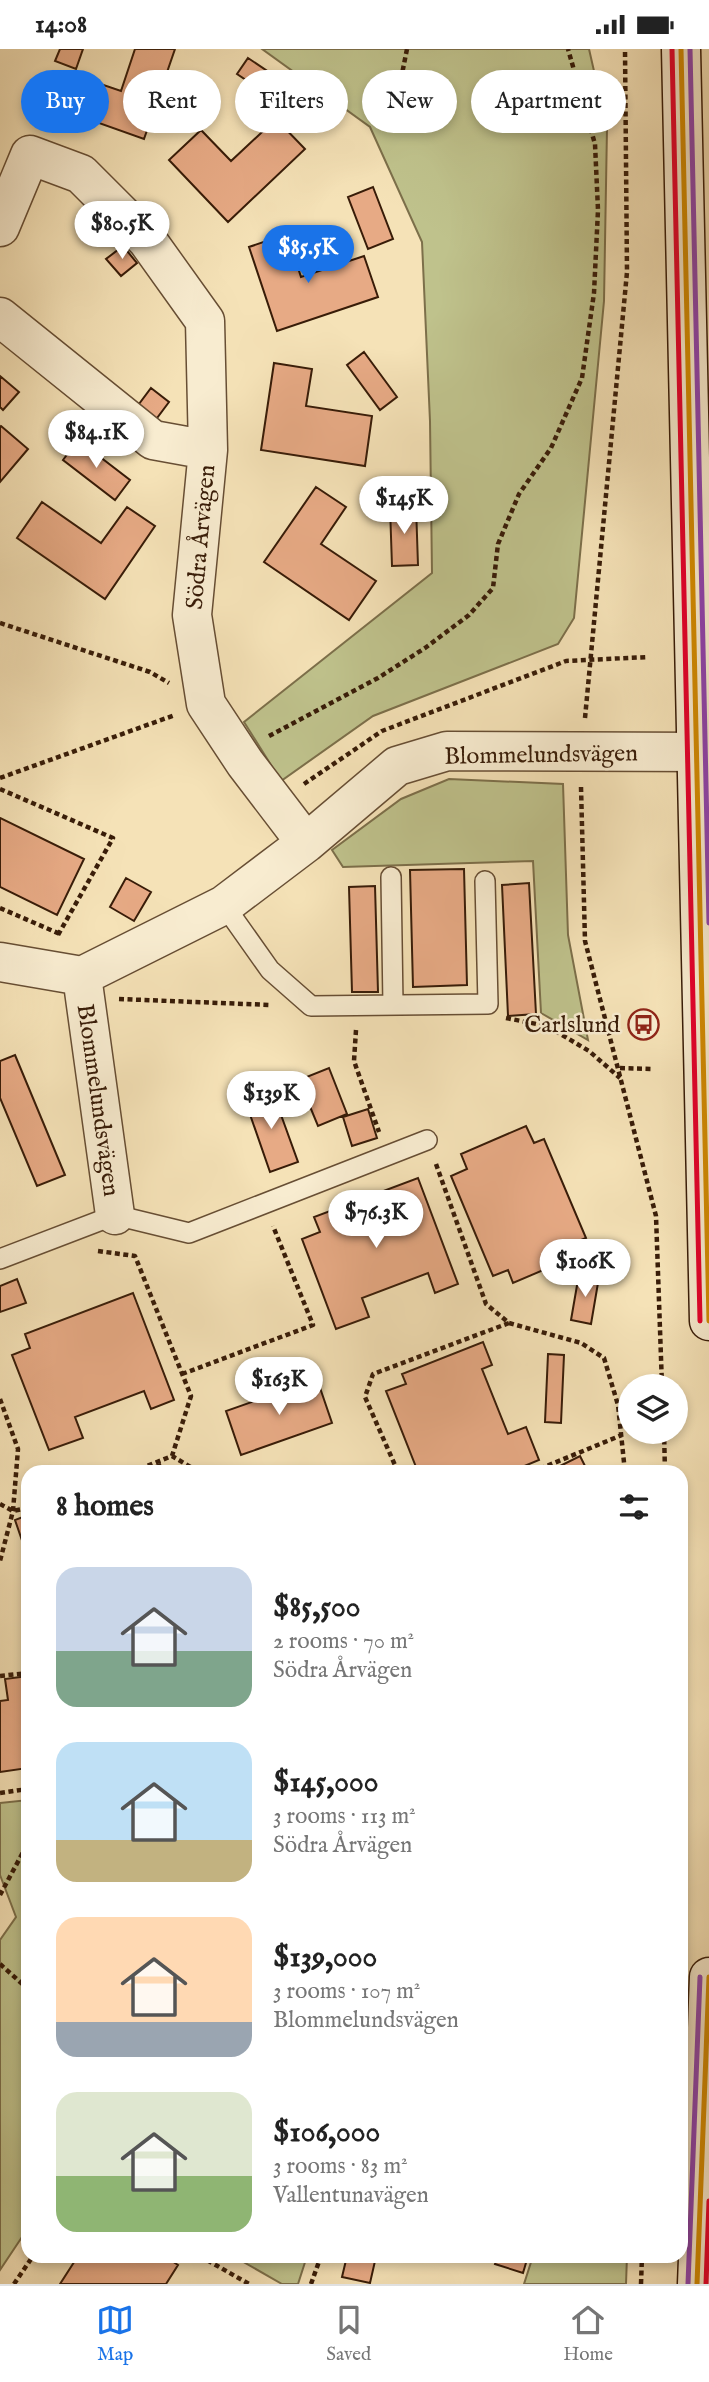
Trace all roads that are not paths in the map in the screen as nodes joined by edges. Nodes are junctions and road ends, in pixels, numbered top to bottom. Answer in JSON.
{"nodes":[{"id":1,"x":681,"y":49,"type":"edge"},
{"id":2,"x":0,"y":227,"type":"edge"},
{"id":3,"x":0,"y":317,"type":"edge"},
{"id":4,"x":208,"y":450,"type":"junction"},
{"id":5,"x":703,"y":752,"type":"edge"},
{"id":6,"x":306,"y":843,"type":"junction"},
{"id":7,"x":391,"y":877,"type":"dead end"},
{"id":8,"x":485,"y":881,"type":"dead end"},
{"id":9,"x":224,"y":905,"type":"junction"},
{"id":10,"x":0,"y":962,"type":"edge"},
{"id":11,"x":68,"y":969,"type":"junction"},
{"id":12,"x":393,"y":1005,"type":"junction"},
{"id":13,"x":427,"y":1140,"type":"road end"},
{"id":14,"x":100,"y":1220,"type":"junction"},
{"id":15,"x":0,"y":1259,"type":"edge"},
{"id":16,"x":709,"y":1321,"type":"edge"},
{"id":17,"x":709,"y":1977,"type":"edge"},
{"id":18,"x":701,"y":2277,"type":"edge"}],
"edges":[{"from":1,"to":5,"type":"street"},
{"from":2,"to":4,"type":"street","name":"Södra Årvägen"},
{"from":3,"to":4,"type":"street","name":"Södra Årvägen"},
{"from":4,"to":6,"type":"street","name":"Södra Årvägen"},
{"from":5,"to":6,"type":"street","name":"Blommelundsvägen"},
{"from":5,"to":16,"type":"street"},
{"from":6,"to":9,"type":"street","name":"Blommelundsvägen"},
{"from":7,"to":12,"type":"lane"},
{"from":8,"to":12,"type":"lane"},
{"from":9,"to":11,"type":"street","name":"Blommelundsvägen"},
{"from":9,"to":12,"type":"lane"},
{"from":10,"to":11,"type":"street"},
{"from":11,"to":14,"type":"street","name":"Blommelundsvägen"},
{"from":13,"to":14,"type":"lane"},
{"from":14,"to":15,"type":"lane"},
{"from":17,"to":18,"type":"street"}]}
